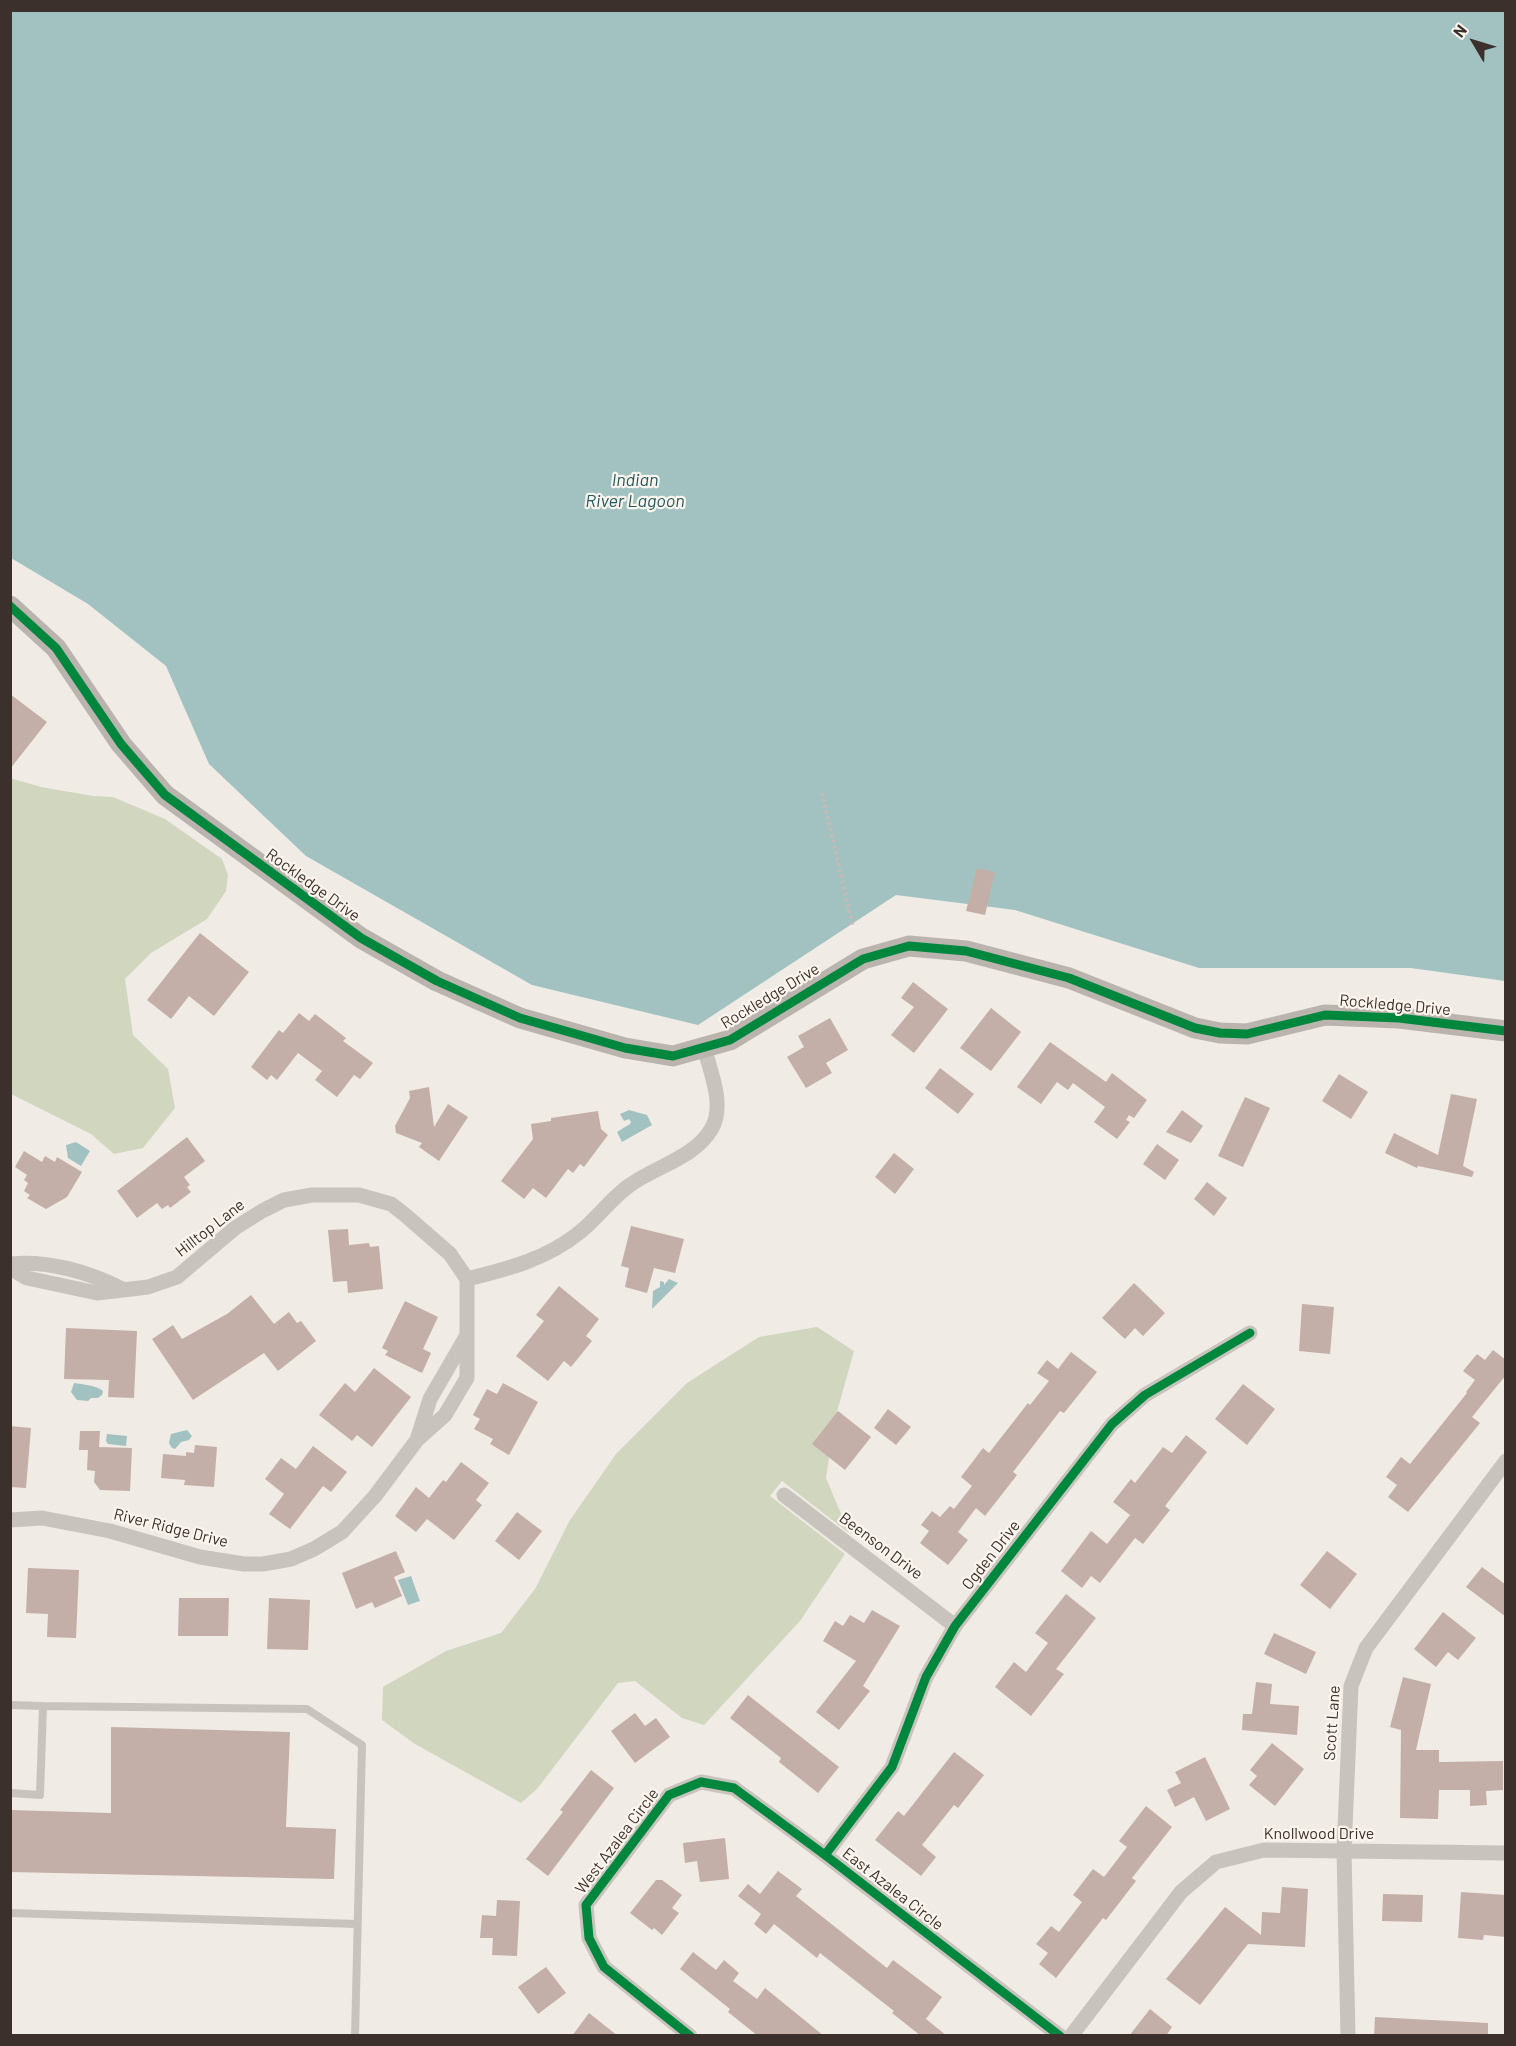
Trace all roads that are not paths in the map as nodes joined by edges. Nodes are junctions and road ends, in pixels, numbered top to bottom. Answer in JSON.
{"nodes":[{"id":1,"x":10,"y":606,"type":"edge"},
{"id":2,"x":1506,"y":1031,"type":"edge"},
{"id":3,"x":704,"y":1047,"type":"junction"},
{"id":4,"x":10,"y":1266,"type":"edge"},
{"id":5,"x":467,"y":1279,"type":"junction"},
{"id":6,"x":1250,"y":1333,"type":"dead end"},
{"id":7,"x":467,"y":1335,"type":"junction"},
{"id":8,"x":417,"y":1440,"type":"junction"},
{"id":9,"x":1506,"y":1461,"type":"edge"},
{"id":10,"x":784,"y":1495,"type":"dead end"},
{"id":11,"x":10,"y":1520,"type":"edge"},
{"id":12,"x":955,"y":1626,"type":"junction"},
{"id":13,"x":10,"y":1705,"type":"edge"},
{"id":14,"x":43,"y":1706,"type":"junction"},
{"id":15,"x":701,"y":1782,"type":"joint"},
{"id":16,"x":10,"y":1793,"type":"edge"},
{"id":17,"x":1344,"y":1851,"type":"junction"},
{"id":18,"x":1506,"y":1853,"type":"edge"},
{"id":19,"x":825,"y":1855,"type":"junction"},
{"id":20,"x":10,"y":1913,"type":"edge"},
{"id":21,"x":357,"y":1924,"type":"junction"},
{"id":22,"x":355,"y":2036,"type":"edge"},
{"id":23,"x":690,"y":2036,"type":"edge"},
{"id":24,"x":1060,"y":2036,"type":"edge"},
{"id":25,"x":1071,"y":2036,"type":"edge"},
{"id":26,"x":1348,"y":2036,"type":"edge"}],
"edges":[{"from":1,"to":3,"type":"street","name":"Rockledge Drive"},
{"from":2,"to":3,"type":"street","name":"Rockledge Drive"},
{"from":3,"to":5,"type":"street"},
{"from":4,"to":5,"type":"street","name":"Hilltop Lane"},
{"from":5,"to":7,"type":"street","name":"River Ridge Drive"},
{"from":6,"to":12,"type":"street","name":"Ogden Drive"},
{"from":7,"to":8,"type":"street","name":"River Ridge Drive"},
{"from":7,"to":8,"type":"street","name":"River Ridge Drive"},
{"from":8,"to":11,"type":"street","name":"River Ridge Drive"},
{"from":9,"to":17,"type":"street","name":"Scott Lane"},
{"from":10,"to":12,"type":"street","name":"Beenson Drive"},
{"from":12,"to":19,"type":"street","name":"Ogden Drive"},
{"from":13,"to":14,"type":"lane"},
{"from":14,"to":16,"type":"lane"},
{"from":14,"to":21,"type":"lane"},
{"from":15,"to":19,"type":"street","name":"East Azalea Circle"},
{"from":15,"to":23,"type":"street","name":"West Azalea Circle"},
{"from":17,"to":18,"type":"street","name":"Knollwood Drive"},
{"from":17,"to":25,"type":"street","name":"Knollwood Drive"},
{"from":17,"to":26,"type":"street","name":"Scott Lane"},
{"from":19,"to":24,"type":"street","name":"East Azalea Circle"},
{"from":20,"to":21,"type":"lane"},
{"from":21,"to":22,"type":"lane"}]}
